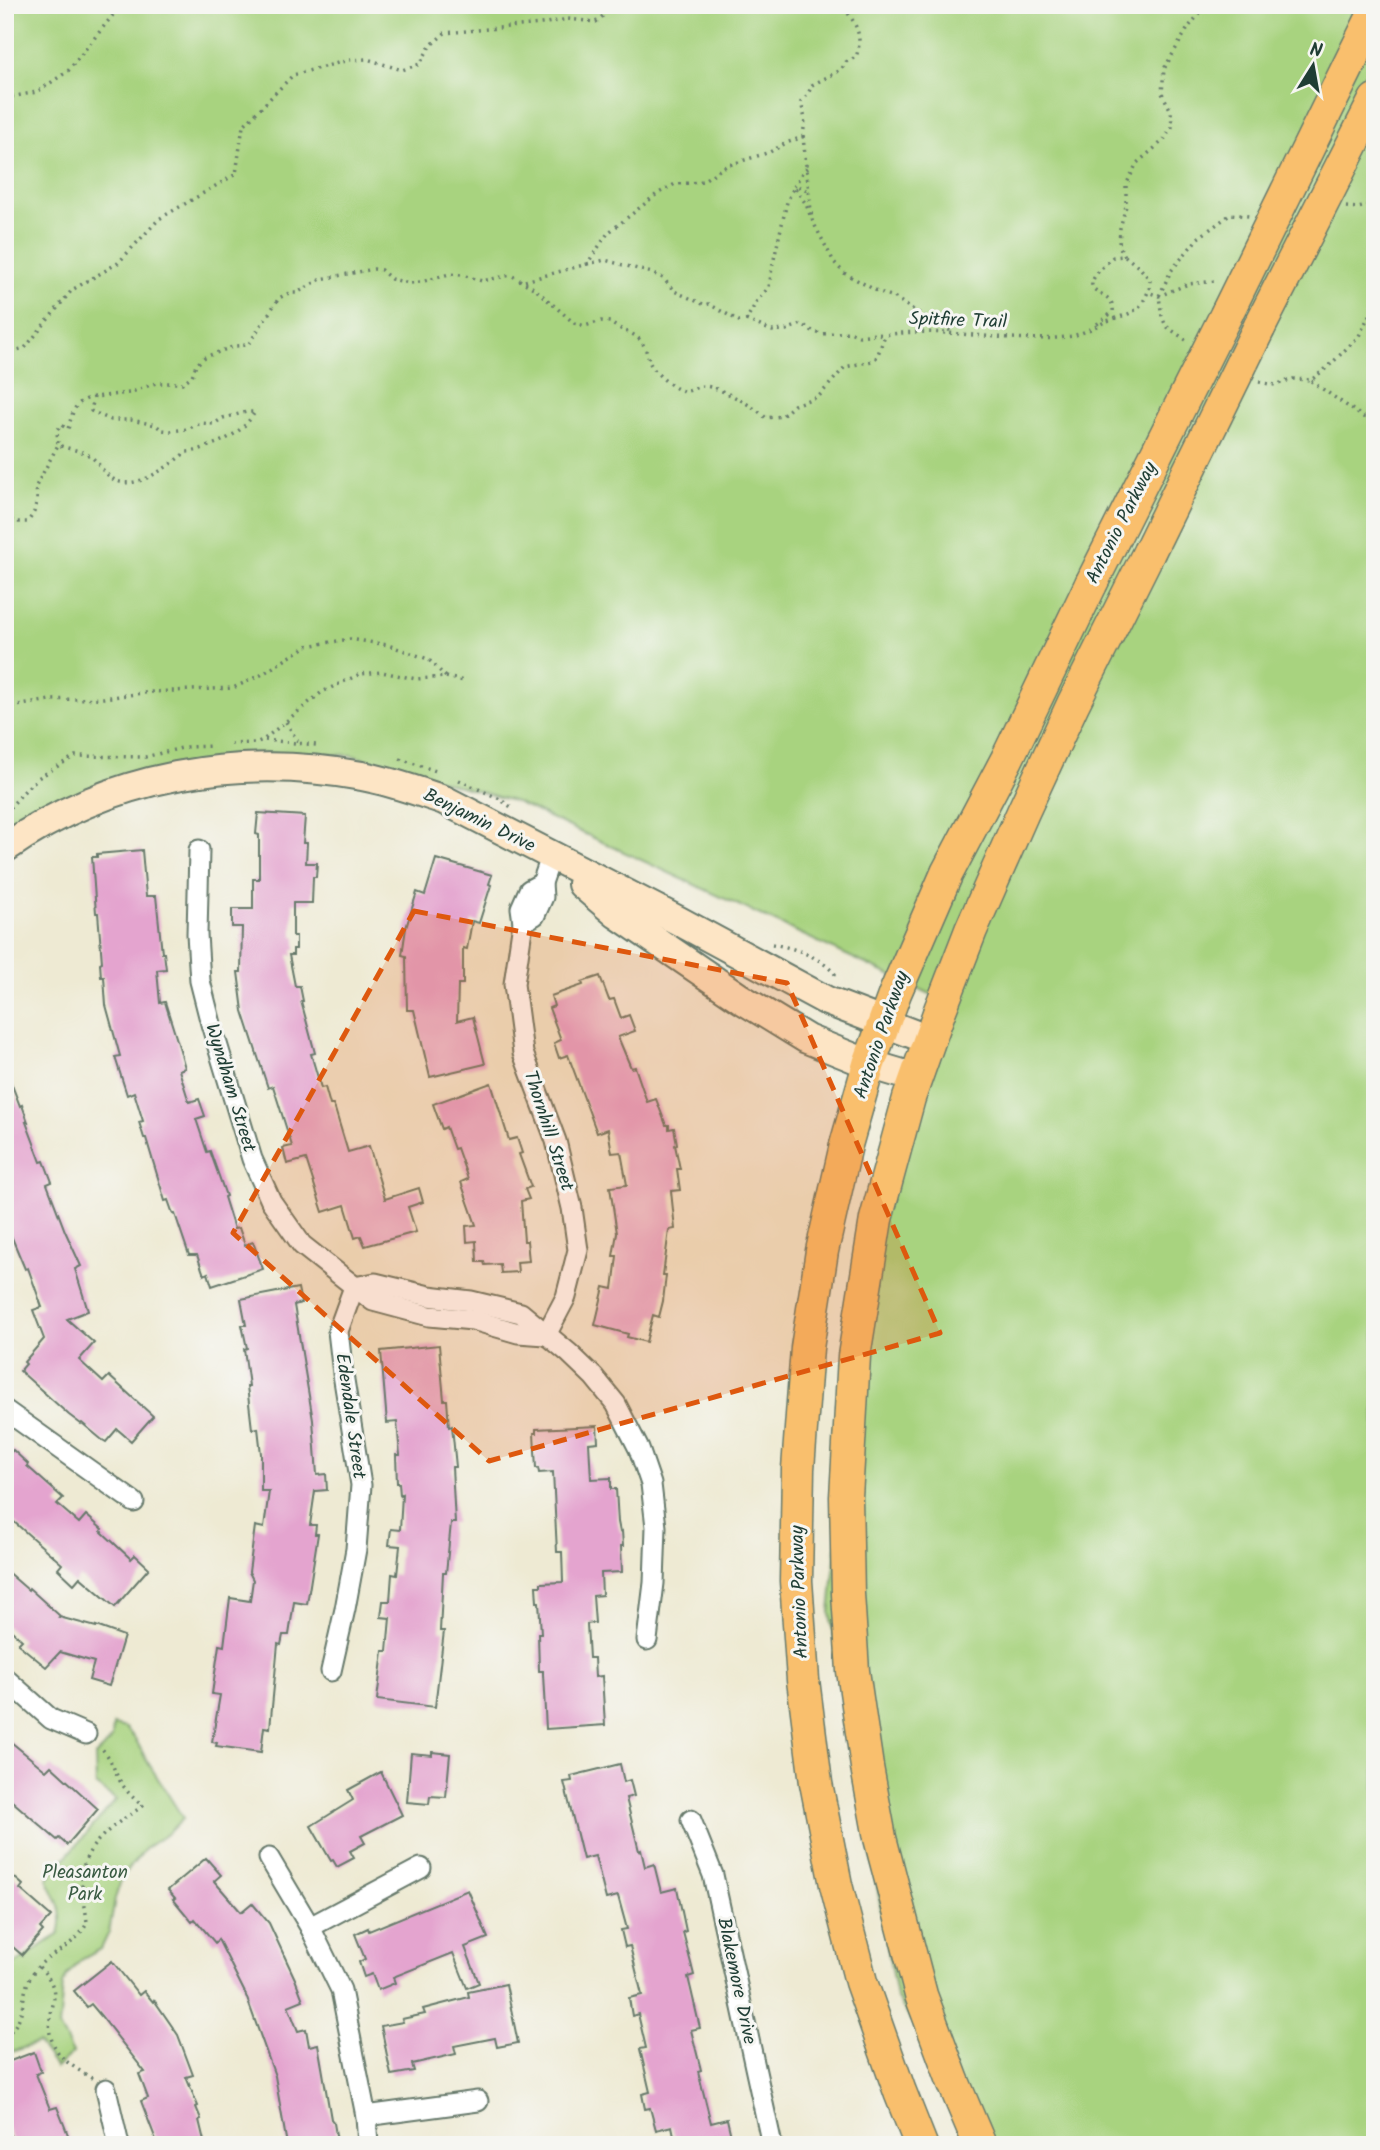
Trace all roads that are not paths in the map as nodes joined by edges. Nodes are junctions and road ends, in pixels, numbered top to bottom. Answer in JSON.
{"nodes":[{"id":1,"x":1375,"y":12,"type":"edge"},
{"id":2,"x":1375,"y":100,"type":"edge"},
{"id":3,"x":5,"y":848,"type":"edge"},
{"id":4,"x":199,"y":850,"type":"dead end"},
{"id":5,"x":551,"y":856,"type":"junction"},
{"id":6,"x":884,"y":1025,"type":"junction"},
{"id":7,"x":929,"y":1040,"type":"junction"},
{"id":8,"x":869,"y":1064,"type":"junction"},
{"id":9,"x":916,"y":1078,"type":"junction"},
{"id":10,"x":354,"y":1287,"type":"junction"},
{"id":11,"x":546,"y":1335,"type":"junction"},
{"id":12,"x":5,"y":1410,"type":"edge"},
{"id":13,"x":134,"y":1502,"type":"dead end"},
{"id":14,"x":647,"y":1640,"type":"dead end"},
{"id":15,"x":331,"y":1671,"type":"dead end"},
{"id":16,"x":5,"y":1678,"type":"edge"},
{"id":17,"x":86,"y":1734,"type":"road end"},
{"id":18,"x":691,"y":1821,"type":"dead end"},
{"id":19,"x":269,"y":1858,"type":"dead end"},
{"id":20,"x":421,"y":1868,"type":"dead end"},
{"id":21,"x":310,"y":1927,"type":"junction"},
{"id":22,"x":106,"y":2089,"type":"road end"},
{"id":23,"x":478,"y":2101,"type":"dead end"},
{"id":24,"x":366,"y":2116,"type":"junction"},
{"id":25,"x":119,"y":2145,"type":"edge"},
{"id":26,"x":368,"y":2145,"type":"edge"},
{"id":27,"x":772,"y":2145,"type":"edge"},
{"id":28,"x":921,"y":2145,"type":"edge"},
{"id":29,"x":980,"y":2145,"type":"edge"}],
"edges":[{"from":1,"to":6,"type":"main road","name":"Antonio Parkway","bridge":true},
{"from":2,"to":7,"type":"main road","name":"Antonio Parkway","bridge":true},
{"from":3,"to":5,"type":"main road","name":"Benjamin Drive"},
{"from":4,"to":10,"type":"street","name":"Wyndham Street"},
{"from":5,"to":6,"type":"main road","name":"Benjamin Drive"},
{"from":5,"to":8,"type":"main road","name":"Benjamin Drive"},
{"from":5,"to":11,"type":"street","name":"Thornhill Street"},
{"from":6,"to":7,"type":"main road","name":"Benjamin Drive"},
{"from":6,"to":8,"type":"main road","name":"Antonio Parkway"},
{"from":7,"to":9,"type":"main road","name":"Antonio Parkway"},
{"from":8,"to":9,"type":"main road","name":"Benjamin Drive"},
{"from":8,"to":28,"type":"main road","name":"Antonio Parkway"},
{"from":9,"to":29,"type":"main road","name":"Antonio Parkway"},
{"from":10,"to":11,"type":"street"},
{"from":10,"to":15,"type":"street","name":"Edendale Street"},
{"from":11,"to":14,"type":"street"},
{"from":12,"to":13,"type":"street"},
{"from":16,"to":17,"type":"street"},
{"from":18,"to":27,"type":"street","name":"Blakemore Drive"},
{"from":19,"to":21,"type":"street"},
{"from":20,"to":21,"type":"street"},
{"from":21,"to":24,"type":"street"},
{"from":22,"to":25,"type":"street"},
{"from":23,"to":24,"type":"street"},
{"from":24,"to":26,"type":"street"}]}
